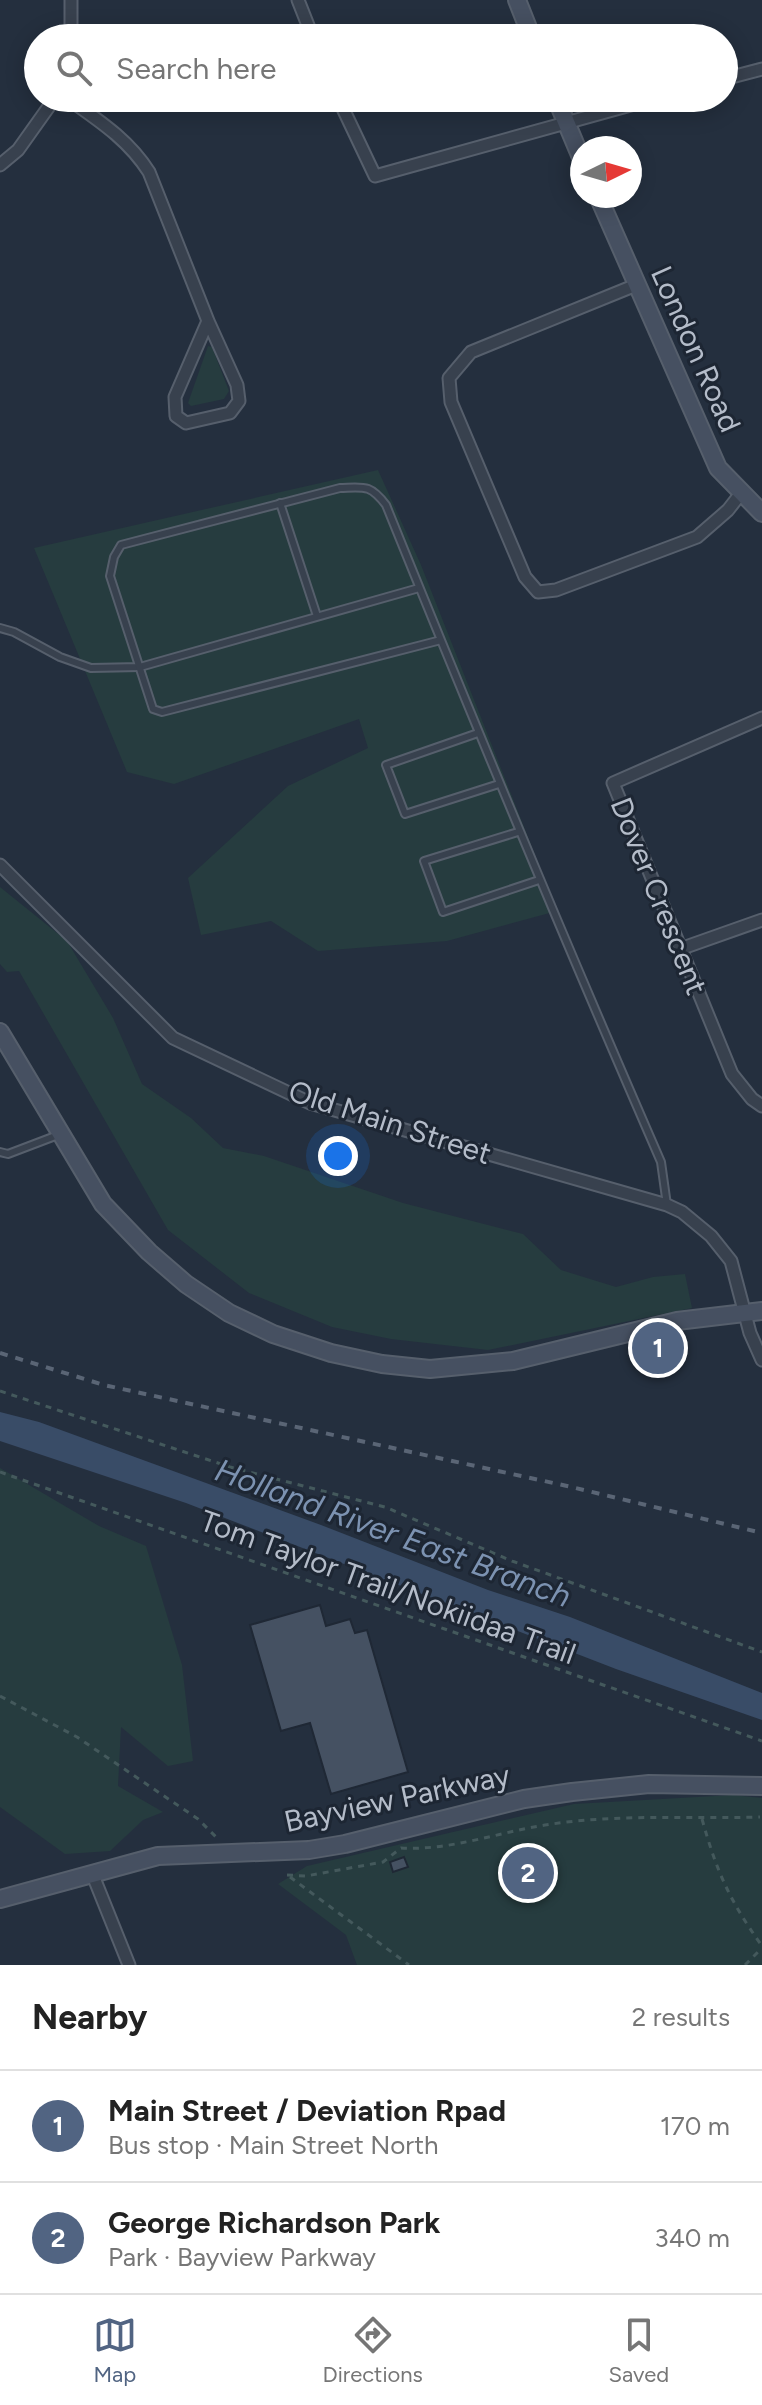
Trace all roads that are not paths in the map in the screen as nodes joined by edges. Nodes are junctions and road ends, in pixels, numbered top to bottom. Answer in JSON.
{"nodes":[{"id":1,"x":71,"y":0,"type":"edge"},
{"id":2,"x":298,"y":0,"type":"edge"},
{"id":3,"x":517,"y":0,"type":"edge"},
{"id":4,"x":71,"y":24,"type":"edge"},
{"id":5,"x":307,"y":24,"type":"edge"},
{"id":6,"x":526,"y":24,"type":"edge"},
{"id":7,"x":762,"y":69,"type":"edge"},
{"id":8,"x":738,"y":75,"type":"edge"},
{"id":9,"x":45,"y":112,"type":"edge"},
{"id":10,"x":87,"y":112,"type":"edge"},
{"id":11,"x":345,"y":112,"type":"edge"},
{"id":12,"x":562,"y":112,"type":"edge"},
{"id":13,"x":604,"y":112,"type":"edge"},
{"id":14,"x":566,"y":122,"type":"junction"},
{"id":15,"x":572,"y":136,"type":"edge"},
{"id":16,"x":0,"y":165,"type":"edge"},
{"id":17,"x":603,"y":208,"type":"edge"},
{"id":18,"x":636,"y":285,"type":"junction"},
{"id":19,"x":208,"y":321,"type":"junction"},
{"id":20,"x":742,"y":492,"type":"junction"},
{"id":21,"x":280,"y":503,"type":"junction"},
{"id":22,"x":762,"y":513,"type":"edge"},
{"id":23,"x":419,"y":588,"type":"junction"},
{"id":24,"x":317,"y":616,"type":"junction"},
{"id":25,"x":0,"y":628,"type":"edge"},
{"id":26,"x":441,"y":640,"type":"junction"},
{"id":27,"x":140,"y":667,"type":"junction"},
{"id":28,"x":762,"y":718,"type":"edge"},
{"id":29,"x":478,"y":733,"type":"junction"},
{"id":30,"x":499,"y":784,"type":"junction"},
{"id":31,"x":518,"y":832,"type":"junction"},
{"id":32,"x":0,"y":865,"type":"edge"},
{"id":33,"x":539,"y":880,"type":"junction"},
{"id":34,"x":762,"y":920,"type":"edge"},
{"id":35,"x":680,"y":949,"type":"junction"},
{"id":36,"x":0,"y":1032,"type":"edge"},
{"id":37,"x":762,"y":1106,"type":"edge"},
{"id":38,"x":61,"y":1134,"type":"junction"},
{"id":39,"x":0,"y":1152,"type":"edge"},
{"id":40,"x":667,"y":1205,"type":"junction"},
{"id":41,"x":762,"y":1311,"type":"edge"},
{"id":42,"x":744,"y":1313,"type":"junction"},
{"id":43,"x":762,"y":1360,"type":"edge"},
{"id":44,"x":762,"y":1786,"type":"edge"},
{"id":45,"x":92,"y":1873,"type":"junction"},
{"id":46,"x":0,"y":1899,"type":"edge"},
{"id":47,"x":129,"y":1965,"type":"edge"}],
"edges":[{"from":1,"to":4,"type":"street"},
{"from":2,"to":5,"type":"street"},
{"from":3,"to":6,"type":"street"},
{"from":7,"to":8,"type":"street"},
{"from":9,"to":16,"type":"street"},
{"from":10,"to":19,"type":"street"},
{"from":11,"to":14,"type":"street"},
{"from":12,"to":14,"type":"street"},
{"from":13,"to":14,"type":"street"},
{"from":14,"to":15,"type":"street"},
{"from":17,"to":18,"type":"street","name":"London Road"},
{"from":18,"to":20,"type":"street","name":"London Road"},
{"from":18,"to":20,"type":"street"},
{"from":19,"to":19,"type":"street"},
{"from":20,"to":22,"type":"street","name":"London Road"},
{"from":21,"to":23,"type":"lane"},
{"from":21,"to":24,"type":"lane"},
{"from":21,"to":27,"type":"lane"},
{"from":23,"to":24,"type":"lane"},
{"from":23,"to":26,"type":"lane"},
{"from":24,"to":27,"type":"lane"},
{"from":25,"to":27,"type":"lane"},
{"from":26,"to":27,"type":"lane"},
{"from":26,"to":29,"type":"lane"},
{"from":28,"to":35,"type":"street","name":"Dover Crescent"},
{"from":29,"to":30,"type":"lane"},
{"from":29,"to":30,"type":"lane"},
{"from":30,"to":31,"type":"lane"},
{"from":31,"to":33,"type":"lane"},
{"from":31,"to":33,"type":"lane"},
{"from":32,"to":40,"type":"street","name":"Old Main Street"},
{"from":33,"to":40,"type":"lane"},
{"from":34,"to":35,"type":"street"},
{"from":35,"to":37,"type":"street","name":"Dover Crescent"},
{"from":36,"to":38,"type":"street"},
{"from":38,"to":39,"type":"lane"},
{"from":38,"to":42,"type":"street"},
{"from":40,"to":42,"type":"street","name":"Old Main Street"},
{"from":41,"to":42,"type":"street"},
{"from":42,"to":43,"type":"street","name":"Old Main Street"},
{"from":44,"to":45,"type":"street","name":"Bayview Parkway"},
{"from":45,"to":46,"type":"street","name":"Bayview Parkway"},
{"from":45,"to":47,"type":"street"}]}
